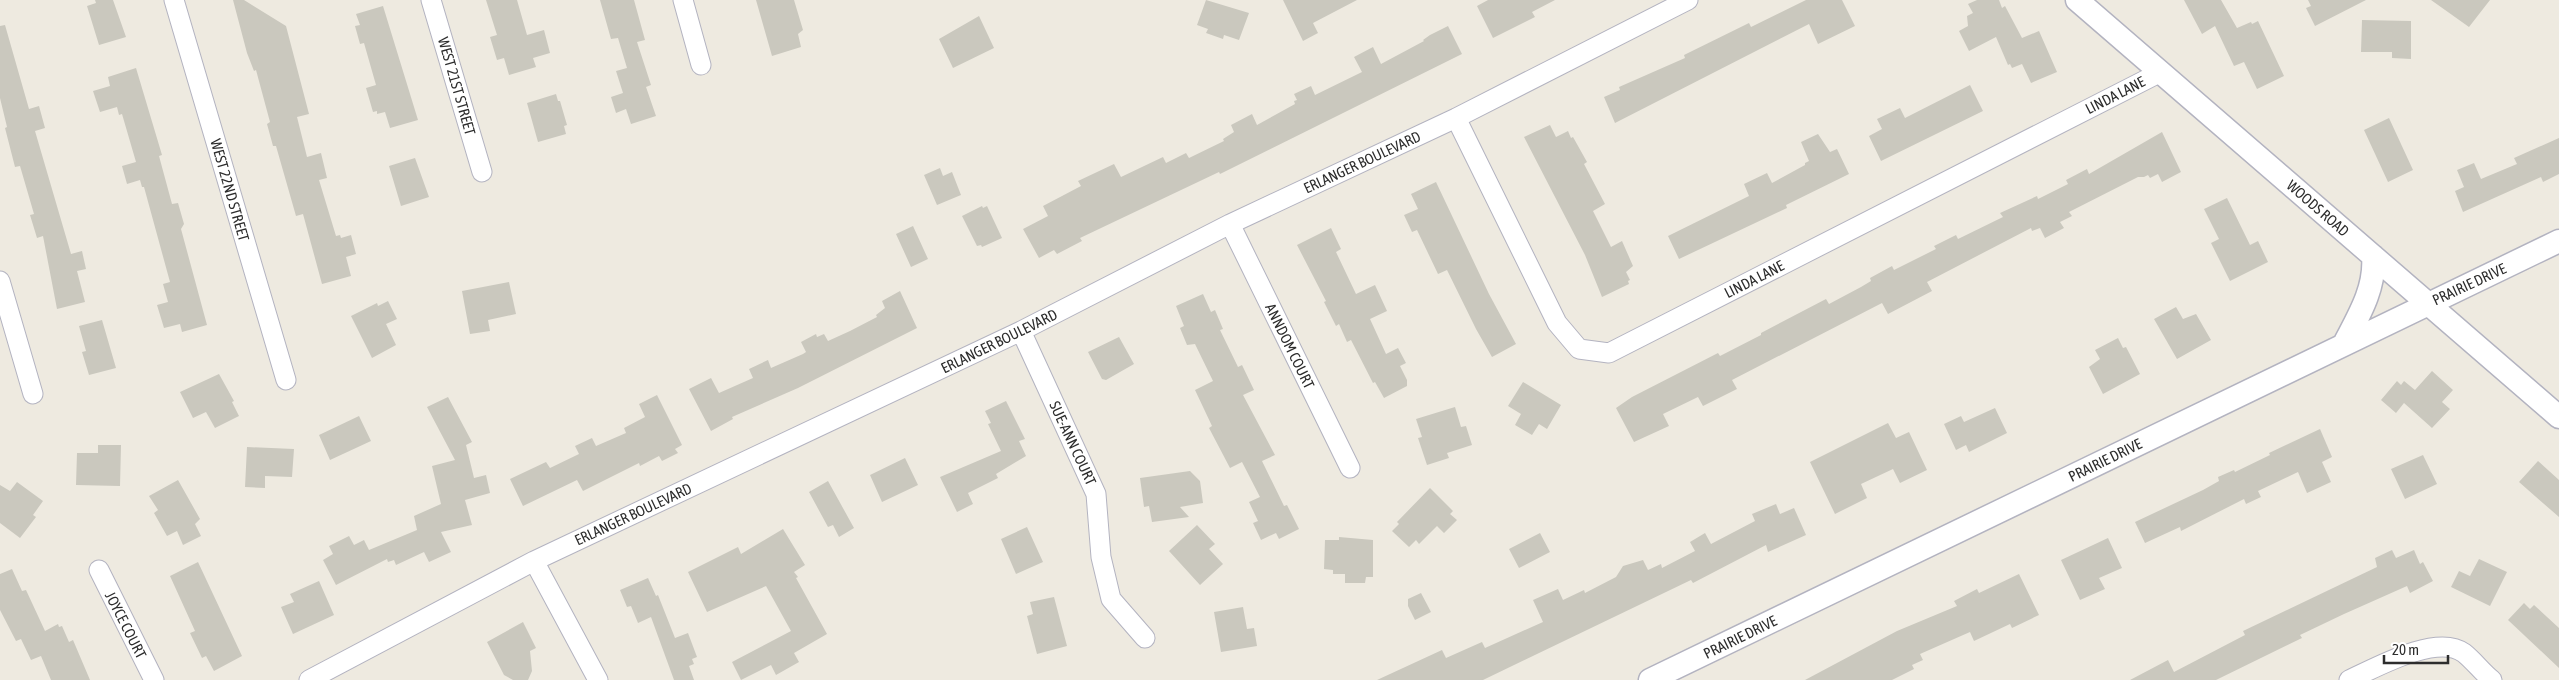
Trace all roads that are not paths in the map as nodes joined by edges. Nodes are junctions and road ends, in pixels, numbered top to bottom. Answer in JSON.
{"nodes":[{"id":1,"x":174,"y":0,"type":"edge"},
{"id":2,"x":431,"y":0,"type":"edge"},
{"id":3,"x":683,"y":0,"type":"edge"},
{"id":4,"x":1688,"y":0,"type":"edge"},
{"id":5,"x":2077,"y":0,"type":"edge"},
{"id":6,"x":701,"y":65,"type":"dead end"},
{"id":7,"x":2161,"y":72,"type":"junction"},
{"id":8,"x":1456,"y":118,"type":"junction"},
{"id":9,"x":482,"y":172,"type":"dead end"},
{"id":10,"x":1230,"y":224,"type":"junction"},
{"id":11,"x":2559,"y":241,"type":"edge"},
{"id":12,"x":2373,"y":256,"type":"junction"},
{"id":13,"x":0,"y":282,"type":"edge"},
{"id":14,"x":2428,"y":303,"type":"junction"},
{"id":15,"x":1021,"y":331,"type":"junction"},
{"id":16,"x":2344,"y":344,"type":"junction"},
{"id":17,"x":286,"y":380,"type":"dead end"},
{"id":18,"x":34,"y":394,"type":"dead end"},
{"id":19,"x":2559,"y":416,"type":"edge"},
{"id":20,"x":1350,"y":468,"type":"dead end"},
{"id":21,"x":534,"y":561,"type":"junction"},
{"id":22,"x":98,"y":570,"type":"dead end"},
{"id":23,"x":1145,"y":638,"type":"dead end"},
{"id":24,"x":154,"y":680,"type":"edge"},
{"id":25,"x":309,"y":680,"type":"edge"},
{"id":26,"x":598,"y":680,"type":"edge"},
{"id":27,"x":1650,"y":680,"type":"edge"},
{"id":28,"x":2349,"y":680,"type":"edge"},
{"id":29,"x":2492,"y":680,"type":"edge"}],
"edges":[{"from":1,"to":17,"type":"street","name":"WEST 22ND STREET"},
{"from":2,"to":9,"type":"street","name":"WEST 21ST STREET"},
{"from":3,"to":6,"type":"street"},
{"from":4,"to":8,"type":"street","name":"ERLANGER BOULEVARD"},
{"from":5,"to":7,"type":"street","name":"WOODS ROAD"},
{"from":7,"to":8,"type":"street","name":"LINDA LANE"},
{"from":7,"to":12,"type":"street","name":"WOODS ROAD"},
{"from":8,"to":10,"type":"street","name":"ERLANGER BOULEVARD"},
{"from":10,"to":15,"type":"street","name":"ERLANGER BOULEVARD"},
{"from":10,"to":20,"type":"street","name":"ANNDOM COURT"},
{"from":11,"to":14,"type":"street","name":"PRAIRIE DRIVE"},
{"from":12,"to":14,"type":"street","name":"WOODS ROAD"},
{"from":12,"to":16,"type":"street"},
{"from":13,"to":18,"type":"street"},
{"from":14,"to":16,"type":"street","name":"PRAIRIE DRIVE"},
{"from":14,"to":19,"type":"street","name":"WOODS ROAD"},
{"from":15,"to":21,"type":"street","name":"ERLANGER BOULEVARD"},
{"from":15,"to":23,"type":"street","name":"SUE-ANN COURT"},
{"from":16,"to":27,"type":"street","name":"PRAIRIE DRIVE"},
{"from":21,"to":25,"type":"street","name":"ERLANGER BOULEVARD"},
{"from":21,"to":26,"type":"street"},
{"from":22,"to":24,"type":"street","name":"JOYCE COURT"},
{"from":28,"to":29,"type":"street"}]}
